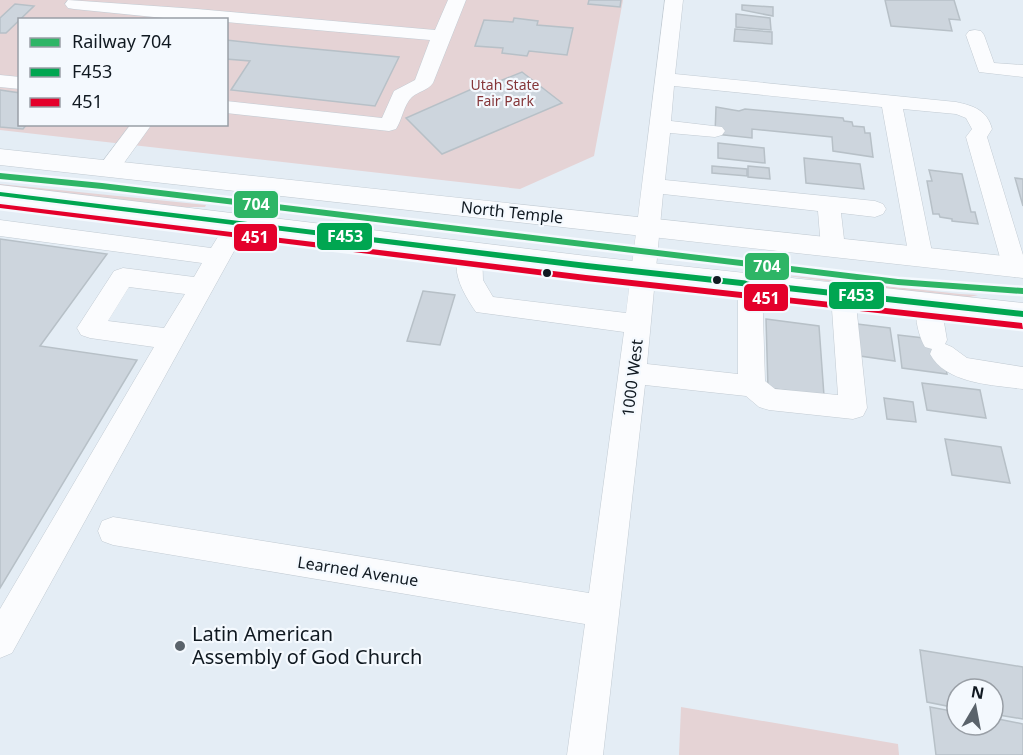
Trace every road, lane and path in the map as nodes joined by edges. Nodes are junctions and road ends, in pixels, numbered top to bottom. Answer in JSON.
{"nodes":[{"id":1,"x":77,"y":0,"type":"edge"},
{"id":2,"x":457,"y":0,"type":"edge"},
{"id":3,"x":674,"y":0,"type":"edge"},
{"id":4,"x":195,"y":17,"type":"edge"},
{"id":5,"x":228,"y":20,"type":"edge"},
{"id":6,"x":975,"y":35,"type":"dead end"},
{"id":7,"x":441,"y":36,"type":"junction"},
{"id":8,"x":1023,"y":71,"type":"edge"},
{"id":9,"x":665,"y":79,"type":"junction"},
{"id":10,"x":0,"y":81,"type":"edge"},
{"id":11,"x":18,"y":83,"type":"edge"},
{"id":12,"x":891,"y":101,"type":"junction"},
{"id":13,"x":228,"y":107,"type":"edge"},
{"id":14,"x":140,"y":126,"type":"edge"},
{"id":15,"x":660,"y":126,"type":"junction"},
{"id":16,"x":715,"y":131,"type":"dead end"},
{"id":17,"x":0,"y":157,"type":"edge"},
{"id":18,"x":108,"y":169,"type":"junction"},
{"id":19,"x":653,"y":186,"type":"junction"},
{"id":20,"x":0,"y":194,"type":"edge"},
{"id":21,"x":829,"y":204,"type":"junction"},
{"id":22,"x":875,"y":209,"type":"dead end"},
{"id":23,"x":237,"y":224,"type":"junction"},
{"id":24,"x":649,"y":226,"type":"junction"},
{"id":25,"x":0,"y":228,"type":"edge"},
{"id":26,"x":833,"y":248,"type":"junction"},
{"id":27,"x":470,"y":252,"type":"junction"},
{"id":28,"x":216,"y":257,"type":"junction"},
{"id":29,"x":921,"y":257,"type":"junction"},
{"id":30,"x":1019,"y":268,"type":"edge"},
{"id":31,"x":644,"y":271,"type":"junction"},
{"id":32,"x":750,"y":283,"type":"junction"},
{"id":33,"x":200,"y":286,"type":"junction"},
{"id":34,"x":843,"y":295,"type":"junction"},
{"id":35,"x":928,"y":305,"type":"junction"},
{"id":36,"x":1022,"y":319,"type":"edge"},
{"id":37,"x":638,"y":324,"type":"junction"},
{"id":38,"x":170,"y":339,"type":"junction"},
{"id":39,"x":633,"y":373,"type":"junction"},
{"id":40,"x":1023,"y":378,"type":"edge"},
{"id":41,"x":753,"y":386,"type":"junction"},
{"id":42,"x":113,"y":531,"type":"dead end"},
{"id":43,"x":602,"y":610,"type":"junction"},
{"id":44,"x":0,"y":641,"type":"edge"},
{"id":45,"x":585,"y":755,"type":"edge"}],
"edges":[{"from":1,"to":4,"type":"street"},
{"from":2,"to":7,"type":"street"},
{"from":3,"to":9,"type":"street","name":"1000 West"},
{"from":5,"to":7,"type":"street"},
{"from":6,"to":8,"type":"street"},
{"from":7,"to":13,"type":"street"},
{"from":9,"to":12,"type":"street"},
{"from":9,"to":15,"type":"street","name":"1000 West"},
{"from":10,"to":11,"type":"street"},
{"from":12,"to":29,"type":"street"},
{"from":12,"to":30,"type":"street"},
{"from":14,"to":18,"type":"street"},
{"from":15,"to":16,"type":"street"},
{"from":15,"to":19,"type":"street","name":"1000 West"},
{"from":17,"to":18,"type":"main road","name":"North Temple"},
{"from":18,"to":24,"type":"main road","name":"North Temple"},
{"from":19,"to":21,"type":"street"},
{"from":19,"to":24,"type":"street","name":"1000 West"},
{"from":20,"to":23,"type":"main road"},
{"from":21,"to":22,"type":"street"},
{"from":21,"to":26,"type":"street"},
{"from":23,"to":27,"type":"main road"},
{"from":23,"to":28,"type":"street"},
{"from":24,"to":26,"type":"main road","name":"North Temple"},
{"from":24,"to":31,"type":"street","name":"1000 West"},
{"from":25,"to":28,"type":"street"},
{"from":26,"to":29,"type":"main road","name":"North Temple"},
{"from":27,"to":31,"type":"main road"},
{"from":27,"to":37,"type":"street"},
{"from":28,"to":33,"type":"street"},
{"from":29,"to":30,"type":"main road","name":"North Temple"},
{"from":31,"to":32,"type":"main road"},
{"from":31,"to":37,"type":"street","name":"1000 West"},
{"from":32,"to":34,"type":"main road"},
{"from":32,"to":41,"type":"street"},
{"from":33,"to":38,"type":"street"},
{"from":33,"to":38,"type":"street"},
{"from":34,"to":35,"type":"main road"},
{"from":34,"to":41,"type":"street"},
{"from":35,"to":36,"type":"main road"},
{"from":35,"to":40,"type":"street"},
{"from":37,"to":39,"type":"street","name":"1000 West"},
{"from":38,"to":44,"type":"street"},
{"from":39,"to":41,"type":"street"},
{"from":39,"to":43,"type":"street","name":"1000 West"},
{"from":42,"to":43,"type":"street","name":"Learned Avenue"},
{"from":43,"to":45,"type":"street","name":"1000 West"}]}
